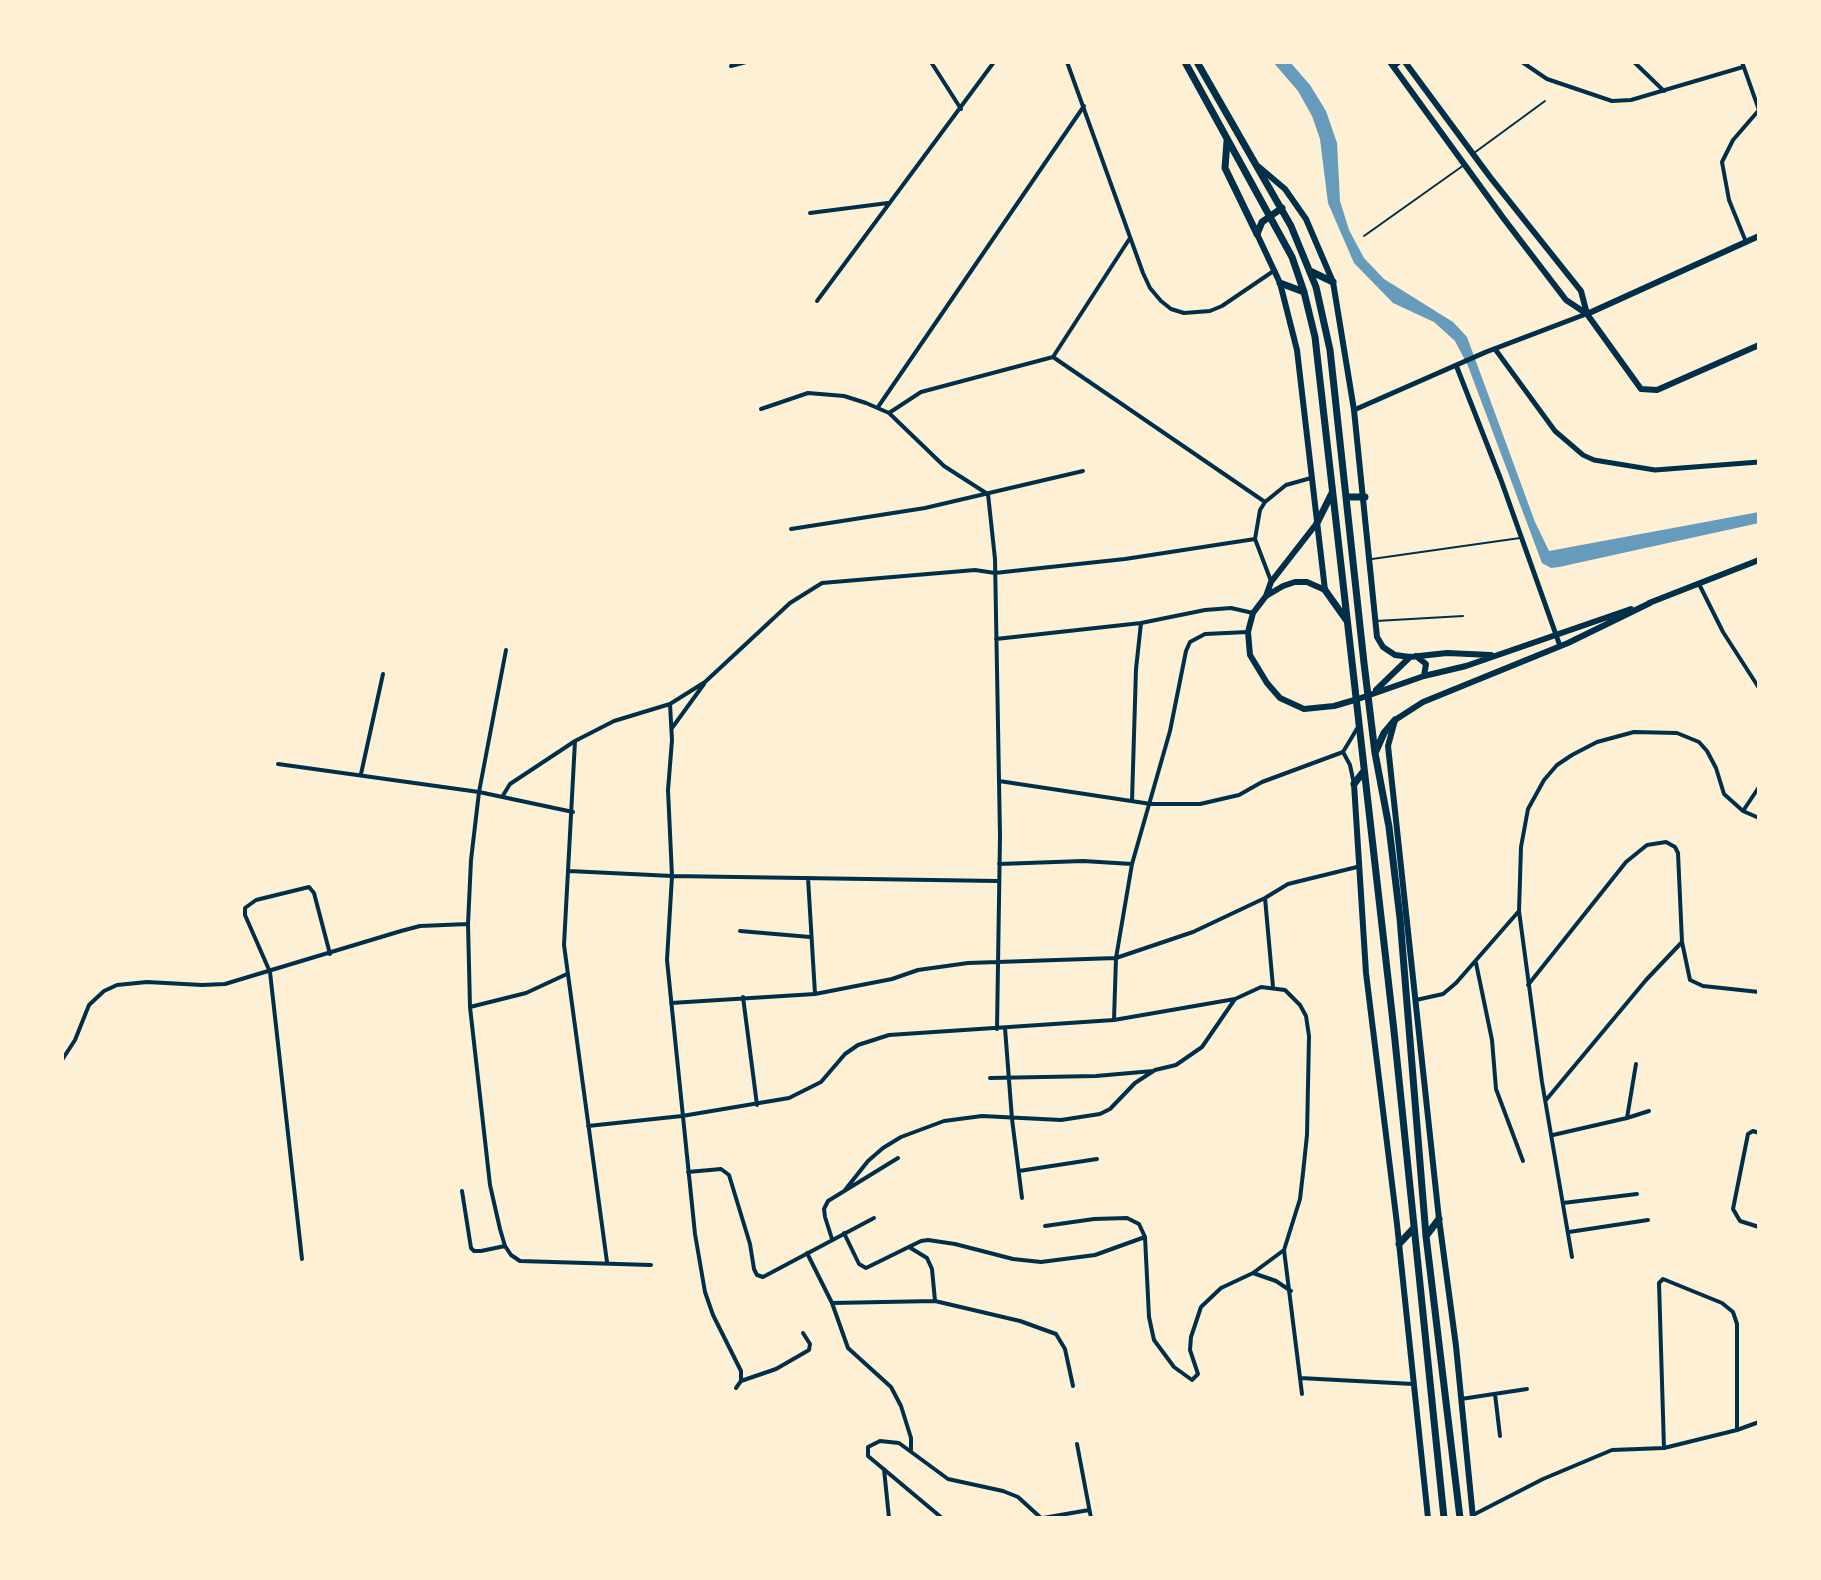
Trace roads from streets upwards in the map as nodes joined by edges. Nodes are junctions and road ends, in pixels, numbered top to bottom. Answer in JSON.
{"nodes":[{"id":1,"x":746,"y":62,"type":"edge"},
{"id":2,"x":931,"y":62,"type":"edge"},
{"id":3,"x":994,"y":62,"type":"edge"},
{"id":4,"x":1067,"y":62,"type":"edge"},
{"id":5,"x":1185,"y":62,"type":"edge"},
{"id":6,"x":1197,"y":62,"type":"edge"},
{"id":7,"x":1522,"y":62,"type":"edge"},
{"id":8,"x":1634,"y":62,"type":"edge"},
{"id":9,"x":1397,"y":63,"type":"edge"},
{"id":10,"x":1743,"y":65,"type":"edge"},
{"id":11,"x":731,"y":66,"type":"dead end"},
{"id":12,"x":1664,"y":91,"type":"junction"},
{"id":13,"x":1084,"y":106,"type":"junction"},
{"id":14,"x":961,"y":109,"type":"junction"},
{"id":15,"x":1759,"y":110,"type":"edge"},
{"id":16,"x":1228,"y":139,"type":"junction"},
{"id":17,"x":1259,"y":167,"type":"junction"},
{"id":18,"x":1490,"y":177,"type":"junction"},
{"id":19,"x":1480,"y":185,"type":"junction"},
{"id":20,"x":888,"y":203,"type":"junction"},
{"id":21,"x":1282,"y":208,"type":"junction"},
{"id":22,"x":810,"y":213,"type":"dead end"},
{"id":23,"x":1269,"y":217,"type":"junction"},
{"id":24,"x":1257,"y":234,"type":"junction"},
{"id":25,"x":1759,"y":236,"type":"edge"},
{"id":26,"x":1130,"y":238,"type":"junction"},
{"id":27,"x":1746,"y":242,"type":"junction"},
{"id":28,"x":1275,"y":270,"type":"junction"},
{"id":29,"x":1310,"y":271,"type":"junction"},
{"id":30,"x":1333,"y":282,"type":"junction"},
{"id":31,"x":1280,"y":283,"type":"junction"},
{"id":32,"x":1304,"y":292,"type":"junction"},
{"id":33,"x":817,"y":301,"type":"dead end"},
{"id":34,"x":1587,"y":314,"type":"junction"},
{"id":35,"x":1759,"y":345,"type":"edge"},
{"id":36,"x":1495,"y":349,"type":"junction"},
{"id":37,"x":1053,"y":357,"type":"junction"},
{"id":38,"x":1459,"y":364,"type":"junction"},
{"id":39,"x":878,"y":407,"type":"junction"},
{"id":40,"x":761,"y":409,"type":"dead end"},
{"id":41,"x":1354,"y":410,"type":"junction"},
{"id":42,"x":889,"y":413,"type":"junction"},
{"id":43,"x":1759,"y":462,"type":"edge"},
{"id":44,"x":1083,"y":471,"type":"dead end"},
{"id":45,"x":1311,"y":478,"type":"junction"},
{"id":46,"x":1333,"y":491,"type":"junction"},
{"id":47,"x":988,"y":494,"type":"junction"},
{"id":48,"x":1347,"y":497,"type":"junction"},
{"id":49,"x":1365,"y":497,"type":"junction"},
{"id":50,"x":1265,"y":502,"type":"junction"},
{"id":51,"x":1317,"y":523,"type":"junction"},
{"id":52,"x":791,"y":529,"type":"dead end"},
{"id":53,"x":1255,"y":539,"type":"junction"},
{"id":54,"x":1759,"y":560,"type":"edge"},
{"id":55,"x":995,"y":573,"type":"junction"},
{"id":56,"x":1271,"y":582,"type":"junction"},
{"id":57,"x":1699,"y":584,"type":"junction"},
{"id":58,"x":1325,"y":590,"type":"junction"},
{"id":59,"x":1266,"y":596,"type":"junction"},
{"id":60,"x":1650,"y":603,"type":"junction"},
{"id":61,"x":1253,"y":613,"type":"junction"},
{"id":62,"x":1141,"y":623,"type":"junction"},
{"id":63,"x":1349,"y":623,"type":"junction"},
{"id":64,"x":1248,"y":632,"type":"junction"},
{"id":65,"x":1555,"y":635,"type":"junction"},
{"id":66,"x":996,"y":639,"type":"junction"},
{"id":67,"x":1560,"y":646,"type":"junction"},
{"id":68,"x":506,"y":650,"type":"dead end"},
{"id":69,"x":1494,"y":656,"type":"junction"},
{"id":70,"x":1413,"y":657,"type":"junction"},
{"id":71,"x":1402,"y":666,"type":"junction"},
{"id":72,"x":1466,"y":666,"type":"junction"},
{"id":73,"x":383,"y":674,"type":"dead end"},
{"id":74,"x":1424,"y":676,"type":"junction"},
{"id":75,"x":1412,"y":680,"type":"junction"},
{"id":76,"x":1476,"y":681,"type":"junction"},
{"id":77,"x":705,"y":682,"type":"junction"},
{"id":78,"x":1759,"y":688,"type":"edge"},
{"id":79,"x":1375,"y":692,"type":"junction"},
{"id":80,"x":670,"y":704,"type":"junction"},
{"id":81,"x":1395,"y":720,"type":"junction"},
{"id":82,"x":1359,"y":727,"type":"junction"},
{"id":83,"x":672,"y":728,"type":"junction"},
{"id":84,"x":575,"y":741,"type":"junction"},
{"id":85,"x":1343,"y":752,"type":"junction"},
{"id":86,"x":1375,"y":753,"type":"junction"},
{"id":87,"x":278,"y":764,"type":"dead end"},
{"id":88,"x":1364,"y":771,"type":"junction"},
{"id":89,"x":361,"y":774,"type":"junction"},
{"id":90,"x":999,"y":781,"type":"junction"},
{"id":91,"x":1354,"y":784,"type":"junction"},
{"id":92,"x":1759,"y":787,"type":"edge"},
{"id":93,"x":479,"y":792,"type":"junction"},
{"id":94,"x":502,"y":797,"type":"junction"},
{"id":95,"x":1132,"y":801,"type":"junction"},
{"id":96,"x":1151,"y":804,"type":"junction"},
{"id":97,"x":1743,"y":811,"type":"junction"},
{"id":98,"x":573,"y":812,"type":"junction"},
{"id":99,"x":1759,"y":818,"type":"edge"},
{"id":100,"x":999,"y":864,"type":"junction"},
{"id":101,"x":1132,"y":864,"type":"junction"},
{"id":102,"x":1357,"y":867,"type":"junction"},
{"id":103,"x":569,"y":871,"type":"junction"},
{"id":104,"x":672,"y":876,"type":"junction"},
{"id":105,"x":808,"y":878,"type":"junction"},
{"id":106,"x":997,"y":881,"type":"junction"},
{"id":107,"x":1265,"y":898,"type":"junction"},
{"id":108,"x":1519,"y":911,"type":"junction"},
{"id":109,"x":468,"y":924,"type":"junction"},
{"id":110,"x":740,"y":931,"type":"dead end"},
{"id":111,"x":810,"y":937,"type":"junction"},
{"id":112,"x":1682,"y":942,"type":"junction"},
{"id":113,"x":330,"y":954,"type":"junction"},
{"id":114,"x":1116,"y":958,"type":"junction"},
{"id":115,"x":998,"y":962,"type":"junction"},
{"id":116,"x":1476,"y":962,"type":"junction"},
{"id":117,"x":270,"y":972,"type":"junction"},
{"id":118,"x":567,"y":974,"type":"junction"},
{"id":119,"x":1528,"y":985,"type":"junction"},
{"id":120,"x":1273,"y":987,"type":"junction"},
{"id":121,"x":1759,"y":992,"type":"edge"},
{"id":122,"x":815,"y":994,"type":"junction"},
{"id":123,"x":743,"y":997,"type":"junction"},
{"id":124,"x":1235,"y":999,"type":"junction"},
{"id":125,"x":1416,"y":1000,"type":"junction"},
{"id":126,"x":671,"y":1003,"type":"junction"},
{"id":127,"x":470,"y":1007,"type":"junction"},
{"id":128,"x":1114,"y":1020,"type":"junction"},
{"id":129,"x":1005,"y":1028,"type":"junction"},
{"id":130,"x":997,"y":1029,"type":"junction"},
{"id":131,"x":62,"y":1060,"type":"edge"},
{"id":132,"x":1636,"y":1064,"type":"dead end"},
{"id":133,"x":1155,"y":1070,"type":"junction"},
{"id":134,"x":990,"y":1078,"type":"dead end"},
{"id":135,"x":1010,"y":1078,"type":"junction"},
{"id":136,"x":1546,"y":1100,"type":"junction"},
{"id":137,"x":757,"y":1105,"type":"junction"},
{"id":138,"x":1649,"y":1111,"type":"dead end"},
{"id":139,"x":682,"y":1116,"type":"junction"},
{"id":140,"x":1627,"y":1118,"type":"junction"},
{"id":141,"x":1012,"y":1119,"type":"junction"},
{"id":142,"x":588,"y":1126,"type":"junction"},
{"id":143,"x":1759,"y":1133,"type":"edge"},
{"id":144,"x":1553,"y":1135,"type":"junction"},
{"id":145,"x":898,"y":1158,"type":"dead end"},
{"id":146,"x":1097,"y":1159,"type":"dead end"},
{"id":147,"x":1523,"y":1161,"type":"dead end"},
{"id":148,"x":1019,"y":1171,"type":"junction"},
{"id":149,"x":688,"y":1172,"type":"junction"},
{"id":150,"x":845,"y":1190,"type":"junction"},
{"id":151,"x":462,"y":1191,"type":"dead end"},
{"id":152,"x":1637,"y":1194,"type":"dead end"},
{"id":153,"x":1022,"y":1198,"type":"dead end"},
{"id":154,"x":1563,"y":1203,"type":"junction"},
{"id":155,"x":874,"y":1218,"type":"dead end"},
{"id":156,"x":1439,"y":1219,"type":"junction"},
{"id":157,"x":1648,"y":1220,"type":"dead end"},
{"id":158,"x":1045,"y":1226,"type":"dead end"},
{"id":159,"x":1759,"y":1227,"type":"edge"},
{"id":160,"x":1413,"y":1229,"type":"junction"},
{"id":161,"x":1569,"y":1232,"type":"junction"},
{"id":162,"x":844,"y":1233,"type":"junction"},
{"id":163,"x":1426,"y":1236,"type":"junction"},
{"id":164,"x":1145,"y":1237,"type":"junction"},
{"id":165,"x":832,"y":1239,"type":"junction"},
{"id":166,"x":1399,"y":1244,"type":"junction"},
{"id":167,"x":505,"y":1246,"type":"junction"},
{"id":168,"x":909,"y":1247,"type":"junction"},
{"id":169,"x":1284,"y":1250,"type":"junction"},
{"id":170,"x":807,"y":1253,"type":"junction"},
{"id":171,"x":1572,"y":1257,"type":"dead end"},
{"id":172,"x":302,"y":1259,"type":"dead end"},
{"id":173,"x":607,"y":1262,"type":"junction"},
{"id":174,"x":651,"y":1265,"type":"dead end"},
{"id":175,"x":1253,"y":1273,"type":"junction"},
{"id":176,"x":1291,"y":1291,"type":"junction"},
{"id":177,"x":935,"y":1301,"type":"junction"},
{"id":178,"x":832,"y":1303,"type":"junction"},
{"id":179,"x":803,"y":1333,"type":"dead end"},
{"id":180,"x":1300,"y":1378,"type":"junction"},
{"id":181,"x":741,"y":1381,"type":"junction"},
{"id":182,"x":1413,"y":1384,"type":"junction"},
{"id":183,"x":1073,"y":1386,"type":"dead end"},
{"id":184,"x":736,"y":1388,"type":"dead end"},
{"id":185,"x":1527,"y":1389,"type":"dead end"},
{"id":186,"x":1302,"y":1394,"type":"dead end"},
{"id":187,"x":1495,"y":1394,"type":"junction"},
{"id":188,"x":1461,"y":1399,"type":"junction"},
{"id":189,"x":1759,"y":1422,"type":"edge"},
{"id":190,"x":1737,"y":1430,"type":"junction"},
{"id":191,"x":1500,"y":1436,"type":"dead end"},
{"id":192,"x":1077,"y":1444,"type":"dead end"},
{"id":193,"x":1664,"y":1448,"type":"junction"},
{"id":194,"x":911,"y":1450,"type":"junction"},
{"id":195,"x":884,"y":1467,"type":"junction"},
{"id":196,"x":1089,"y":1510,"type":"junction"},
{"id":197,"x":1473,"y":1516,"type":"edge"},
{"id":198,"x":889,"y":1518,"type":"edge"},
{"id":199,"x":942,"y":1518,"type":"edge"},
{"id":200,"x":1042,"y":1518,"type":"edge"},
{"id":201,"x":1091,"y":1518,"type":"edge"},
{"id":202,"x":1428,"y":1518,"type":"edge"},
{"id":203,"x":1444,"y":1518,"type":"edge"},
{"id":204,"x":1460,"y":1518,"type":"edge"}],
"edges":[{"from":1,"to":11,"type":"street"},
{"from":2,"to":14,"type":"street"},
{"from":3,"to":14,"type":"street"},
{"from":4,"to":13,"type":"street"},
{"from":5,"to":16,"type":"highway"},
{"from":6,"to":17,"type":"highway"},
{"from":7,"to":12,"type":"street"},
{"from":8,"to":12,"type":"street"},
{"from":9,"to":18,"type":"main road"},
{"from":9,"to":19,"type":"main road"},
{"from":10,"to":12,"type":"street"},
{"from":10,"to":15,"type":"street"},
{"from":13,"to":26,"type":"street"},
{"from":13,"to":39,"type":"street"},
{"from":14,"to":20,"type":"street"},
{"from":15,"to":27,"type":"street"},
{"from":16,"to":23,"type":"highway"},
{"from":16,"to":24,"type":"highway"},
{"from":17,"to":21,"type":"highway"},
{"from":17,"to":30,"type":"main road"},
{"from":18,"to":19,"type":"main road"},
{"from":18,"to":34,"type":"main road"},
{"from":19,"to":34,"type":"main road"},
{"from":20,"to":22,"type":"street"},
{"from":20,"to":33,"type":"street"},
{"from":21,"to":23,"type":"highway"},
{"from":21,"to":29,"type":"highway"},
{"from":23,"to":24,"type":"highway"},
{"from":23,"to":32,"type":"highway"},
{"from":24,"to":28,"type":"main road"},
{"from":25,"to":27,"type":"main road"},
{"from":26,"to":28,"type":"street"},
{"from":26,"to":37,"type":"street"},
{"from":27,"to":34,"type":"main road"},
{"from":28,"to":31,"type":"main road"},
{"from":29,"to":30,"type":"highway"},
{"from":29,"to":48,"type":"highway"},
{"from":30,"to":41,"type":"main road"},
{"from":31,"to":32,"type":"highway"},
{"from":31,"to":45,"type":"main road"},
{"from":32,"to":46,"type":"highway"},
{"from":34,"to":35,"type":"main road"},
{"from":34,"to":36,"type":"street"},
{"from":36,"to":38,"type":"street"},
{"from":36,"to":43,"type":"street"},
{"from":37,"to":42,"type":"street"},
{"from":37,"to":50,"type":"street"},
{"from":38,"to":41,"type":"street"},
{"from":38,"to":65,"type":"street"},
{"from":39,"to":40,"type":"street"},
{"from":39,"to":42,"type":"street"},
{"from":41,"to":49,"type":"main road"},
{"from":42,"to":47,"type":"street"},
{"from":44,"to":47,"type":"street"},
{"from":45,"to":50,"type":"street"},
{"from":45,"to":51,"type":"main road"},
{"from":46,"to":51,"type":"highway"},
{"from":46,"to":63,"type":"highway"},
{"from":47,"to":52,"type":"street"},
{"from":47,"to":55,"type":"street"},
{"from":48,"to":49,"type":"highway"},
{"from":48,"to":86,"type":"highway"},
{"from":49,"to":70,"type":"main road"},
{"from":50,"to":53,"type":"street"},
{"from":51,"to":56,"type":"main road"},
{"from":51,"to":58,"type":"main road"},
{"from":53,"to":55,"type":"street"},
{"from":53,"to":56,"type":"street"},
{"from":54,"to":57,"type":"main road"},
{"from":55,"to":66,"type":"street"},
{"from":55,"to":77,"type":"street"},
{"from":56,"to":59,"type":"main road"},
{"from":57,"to":60,"type":"main road"},
{"from":57,"to":78,"type":"street"},
{"from":58,"to":59,"type":"main road"},
{"from":58,"to":63,"type":"highway"},
{"from":59,"to":61,"type":"main road"},
{"from":60,"to":65,"type":"main road"},
{"from":60,"to":67,"type":"main road"},
{"from":61,"to":62,"type":"street"},
{"from":61,"to":64,"type":"main road"},
{"from":62,"to":66,"type":"street"},
{"from":62,"to":95,"type":"street"},
{"from":63,"to":82,"type":"highway"},
{"from":64,"to":79,"type":"main road"},
{"from":64,"to":96,"type":"street"},
{"from":65,"to":67,"type":"street"},
{"from":65,"to":69,"type":"main road"},
{"from":66,"to":90,"type":"street"},
{"from":67,"to":76,"type":"main road"},
{"from":68,"to":93,"type":"street"},
{"from":69,"to":70,"type":"main road"},
{"from":69,"to":72,"type":"main road"},
{"from":70,"to":71,"type":"main road"},
{"from":70,"to":74,"type":"main road"},
{"from":71,"to":75,"type":"main road"},
{"from":71,"to":79,"type":"main road"},
{"from":72,"to":74,"type":"main road"},
{"from":72,"to":76,"type":"main road"},
{"from":73,"to":89,"type":"street"},
{"from":74,"to":75,"type":"main road"},
{"from":75,"to":79,"type":"main road"},
{"from":76,"to":81,"type":"main road"},
{"from":77,"to":80,"type":"street"},
{"from":77,"to":83,"type":"street"},
{"from":80,"to":83,"type":"street"},
{"from":80,"to":84,"type":"street"},
{"from":81,"to":86,"type":"highway"},
{"from":81,"to":125,"type":"main road"},
{"from":82,"to":85,"type":"street"},
{"from":82,"to":88,"type":"highway"},
{"from":83,"to":104,"type":"street"},
{"from":84,"to":94,"type":"street"},
{"from":84,"to":98,"type":"street"},
{"from":85,"to":91,"type":"street"},
{"from":85,"to":96,"type":"street"},
{"from":86,"to":163,"type":"highway"},
{"from":87,"to":89,"type":"street"},
{"from":88,"to":91,"type":"highway"},
{"from":88,"to":160,"type":"highway"},
{"from":89,"to":93,"type":"street"},
{"from":90,"to":95,"type":"street"},
{"from":90,"to":100,"type":"street"},
{"from":91,"to":102,"type":"main road"},
{"from":92,"to":97,"type":"street"},
{"from":93,"to":94,"type":"street"},
{"from":93,"to":109,"type":"street"},
{"from":94,"to":98,"type":"street"},
{"from":95,"to":96,"type":"street"},
{"from":96,"to":101,"type":"street"},
{"from":97,"to":99,"type":"street"},
{"from":97,"to":108,"type":"street"},
{"from":98,"to":103,"type":"street"},
{"from":100,"to":101,"type":"street"},
{"from":100,"to":106,"type":"street"},
{"from":101,"to":114,"type":"street"},
{"from":102,"to":107,"type":"street"},
{"from":102,"to":166,"type":"main road"},
{"from":103,"to":104,"type":"street"},
{"from":103,"to":118,"type":"street"},
{"from":104,"to":105,"type":"street"},
{"from":104,"to":126,"type":"street"},
{"from":105,"to":106,"type":"street"},
{"from":105,"to":111,"type":"street"},
{"from":106,"to":115,"type":"street"},
{"from":107,"to":114,"type":"street"},
{"from":107,"to":120,"type":"street"},
{"from":108,"to":116,"type":"street"},
{"from":108,"to":119,"type":"street"},
{"from":109,"to":113,"type":"street"},
{"from":109,"to":127,"type":"street"},
{"from":110,"to":111,"type":"street"},
{"from":111,"to":122,"type":"street"},
{"from":112,"to":119,"type":"street"},
{"from":112,"to":121,"type":"street"},
{"from":112,"to":136,"type":"street"},
{"from":113,"to":117,"type":"street"},
{"from":113,"to":117,"type":"street"},
{"from":114,"to":115,"type":"street"},
{"from":114,"to":128,"type":"street"},
{"from":115,"to":122,"type":"street"},
{"from":115,"to":130,"type":"street"},
{"from":116,"to":125,"type":"street"},
{"from":116,"to":147,"type":"street"},
{"from":117,"to":131,"type":"street"},
{"from":117,"to":172,"type":"street"},
{"from":118,"to":127,"type":"street"},
{"from":118,"to":142,"type":"street"},
{"from":119,"to":136,"type":"street"},
{"from":120,"to":124,"type":"street"},
{"from":120,"to":169,"type":"street"},
{"from":122,"to":123,"type":"street"},
{"from":123,"to":126,"type":"street"},
{"from":123,"to":137,"type":"street"},
{"from":124,"to":128,"type":"street"},
{"from":124,"to":133,"type":"street"},
{"from":125,"to":156,"type":"main road"},
{"from":126,"to":139,"type":"street"},
{"from":127,"to":167,"type":"street"},
{"from":128,"to":129,"type":"street"},
{"from":129,"to":130,"type":"street"},
{"from":129,"to":135,"type":"street"},
{"from":130,"to":137,"type":"street"},
{"from":132,"to":140,"type":"street"},
{"from":133,"to":135,"type":"street"},
{"from":133,"to":141,"type":"street"},
{"from":134,"to":135,"type":"street"},
{"from":135,"to":141,"type":"street"},
{"from":136,"to":144,"type":"street"},
{"from":137,"to":139,"type":"street"},
{"from":138,"to":140,"type":"street"},
{"from":139,"to":142,"type":"street"},
{"from":139,"to":149,"type":"street"},
{"from":140,"to":144,"type":"street"},
{"from":141,"to":148,"type":"street"},
{"from":141,"to":150,"type":"street"},
{"from":142,"to":173,"type":"street"},
{"from":143,"to":159,"type":"street"},
{"from":144,"to":154,"type":"street"},
{"from":145,"to":150,"type":"street"},
{"from":146,"to":148,"type":"street"},
{"from":148,"to":153,"type":"street"},
{"from":149,"to":170,"type":"street"},
{"from":149,"to":181,"type":"street"},
{"from":150,"to":165,"type":"street"},
{"from":151,"to":167,"type":"street"},
{"from":152,"to":154,"type":"street"},
{"from":154,"to":161,"type":"street"},
{"from":155,"to":162,"type":"street"},
{"from":156,"to":163,"type":"highway"},
{"from":156,"to":188,"type":"main road"},
{"from":157,"to":161,"type":"street"},
{"from":158,"to":164,"type":"street"},
{"from":160,"to":166,"type":"highway"},
{"from":160,"to":203,"type":"highway"},
{"from":161,"to":171,"type":"street"},
{"from":162,"to":165,"type":"street"},
{"from":162,"to":168,"type":"street"},
{"from":163,"to":204,"type":"highway"},
{"from":164,"to":168,"type":"street"},
{"from":164,"to":175,"type":"street"},
{"from":165,"to":170,"type":"street"},
{"from":166,"to":182,"type":"main road"},
{"from":167,"to":173,"type":"street"},
{"from":168,"to":177,"type":"street"},
{"from":169,"to":175,"type":"street"},
{"from":169,"to":176,"type":"street"},
{"from":170,"to":178,"type":"street"},
{"from":173,"to":174,"type":"street"},
{"from":175,"to":176,"type":"street"},
{"from":176,"to":180,"type":"street"},
{"from":177,"to":178,"type":"street"},
{"from":177,"to":183,"type":"street"},
{"from":178,"to":194,"type":"street"},
{"from":179,"to":181,"type":"street"},
{"from":180,"to":182,"type":"street"},
{"from":180,"to":186,"type":"street"},
{"from":181,"to":184,"type":"street"},
{"from":182,"to":202,"type":"main road"},
{"from":185,"to":187,"type":"street"},
{"from":187,"to":188,"type":"street"},
{"from":187,"to":191,"type":"street"},
{"from":188,"to":197,"type":"main road"},
{"from":189,"to":190,"type":"street"},
{"from":190,"to":193,"type":"street"},
{"from":190,"to":193,"type":"street"},
{"from":192,"to":196,"type":"street"},
{"from":193,"to":197,"type":"street"},
{"from":194,"to":195,"type":"street"},
{"from":194,"to":200,"type":"street"},
{"from":195,"to":198,"type":"street"},
{"from":195,"to":199,"type":"street"},
{"from":196,"to":200,"type":"street"},
{"from":196,"to":201,"type":"street"}]}
